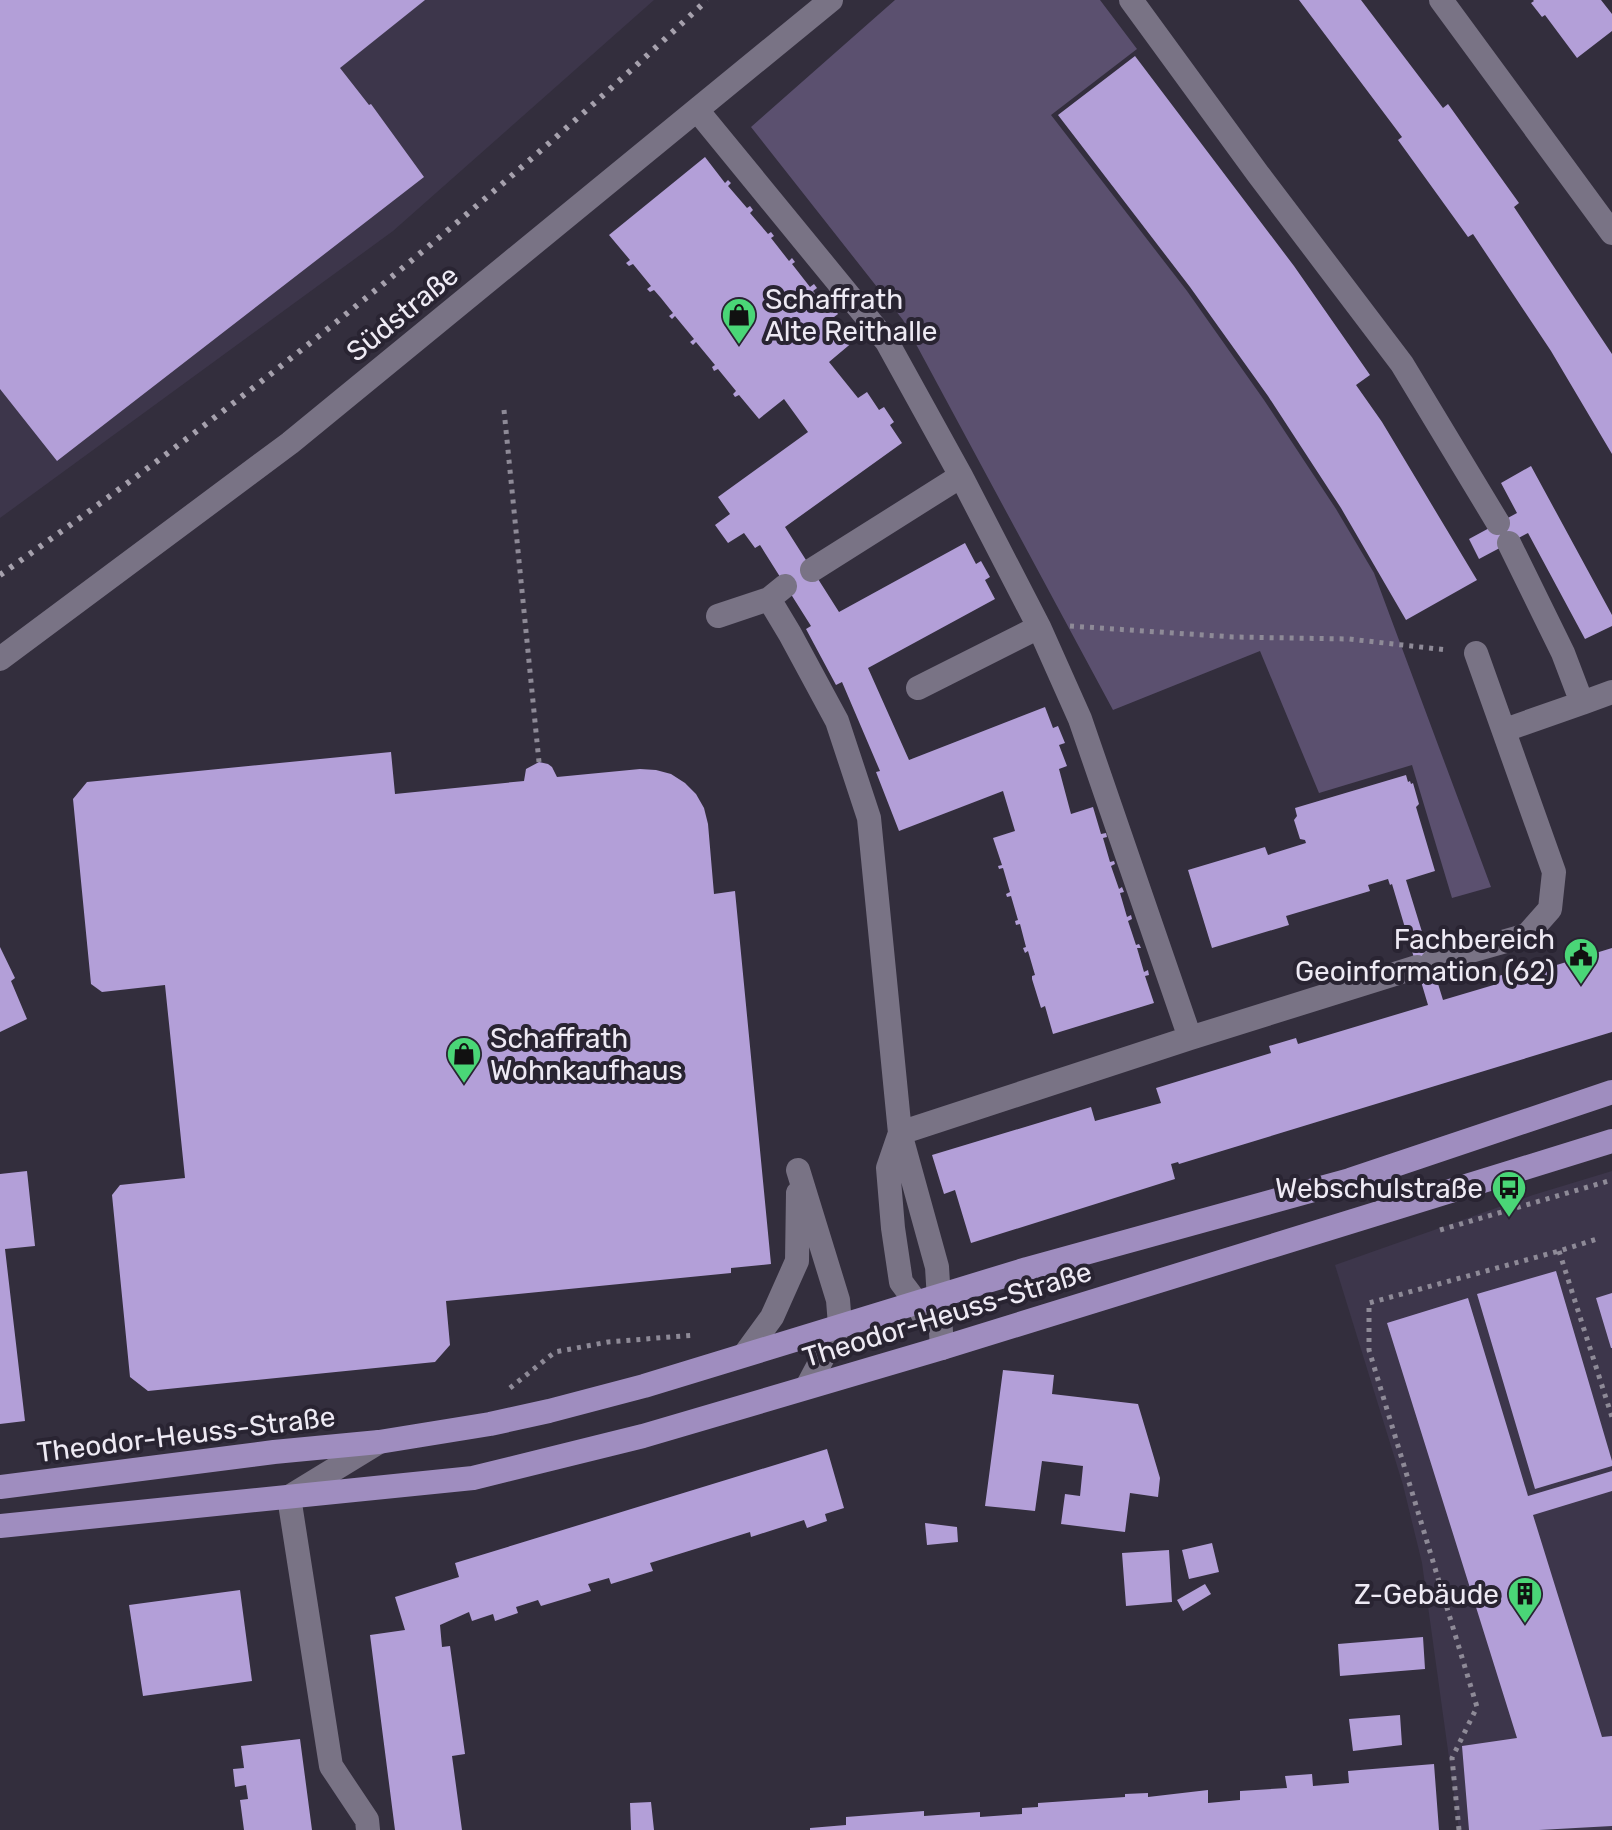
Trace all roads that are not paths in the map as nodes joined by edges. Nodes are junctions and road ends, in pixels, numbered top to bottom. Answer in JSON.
{"nodes":[{"id":1,"x":831,"y":0,"type":"edge"},
{"id":2,"x":1131,"y":0,"type":"edge"},
{"id":3,"x":1441,"y":0,"type":"edge"},
{"id":4,"x":697,"y":110,"type":"junction"},
{"id":5,"x":1612,"y":233,"type":"edge"},
{"id":6,"x":961,"y":476,"type":"junction"},
{"id":7,"x":812,"y":570,"type":"dead end"},
{"id":8,"x":718,"y":616,"type":"dead end"},
{"id":9,"x":1039,"y":627,"type":"junction"},
{"id":10,"x":1476,"y":653,"type":"road end"},
{"id":11,"x":0,"y":659,"type":"edge"},
{"id":12,"x":918,"y":688,"type":"dead end"},
{"id":13,"x":1612,"y":692,"type":"edge"},
{"id":14,"x":1582,"y":703,"type":"junction"},
{"id":15,"x":1505,"y":730,"type":"junction"},
{"id":16,"x":1190,"y":1038,"type":"junction"},
{"id":17,"x":1612,"y":1092,"type":"edge"},
{"id":18,"x":900,"y":1133,"type":"junction"},
{"id":19,"x":1612,"y":1141,"type":"edge"},
{"id":20,"x":928,"y":1298,"type":"junction"},
{"id":21,"x":840,"y":1325,"type":"junction"},
{"id":22,"x":942,"y":1348,"type":"junction"},
{"id":23,"x":745,"y":1354,"type":"junction"},
{"id":24,"x":807,"y":1387,"type":"junction"},
{"id":25,"x":379,"y":1442,"type":"junction"},
{"id":26,"x":0,"y":1487,"type":"edge"},
{"id":27,"x":289,"y":1497,"type":"junction"},
{"id":28,"x":0,"y":1526,"type":"edge"},
{"id":29,"x":368,"y":1830,"type":"edge"}],
"edges":[{"from":1,"to":4,"type":"street","name":"Südstraße"},
{"from":2,"to":14,"type":"street"},
{"from":3,"to":5,"type":"street"},
{"from":4,"to":6,"type":"street"},
{"from":4,"to":11,"type":"street","name":"Südstraße"},
{"from":6,"to":7,"type":"street"},
{"from":6,"to":9,"type":"street"},
{"from":8,"to":18,"type":"street"},
{"from":9,"to":12,"type":"street"},
{"from":9,"to":16,"type":"street"},
{"from":10,"to":15,"type":"street"},
{"from":13,"to":14,"type":"street"},
{"from":14,"to":15,"type":"street"},
{"from":15,"to":16,"type":"street"},
{"from":16,"to":18,"type":"street"},
{"from":17,"to":20,"type":"main road","name":"Theodor-Heuss-Straße"},
{"from":18,"to":20,"type":"street"},
{"from":18,"to":20,"type":"street"},
{"from":19,"to":22,"type":"main road","name":"Theodor-Heuss-Straße"},
{"from":20,"to":21,"type":"main road","name":"Theodor-Heuss-Straße"},
{"from":20,"to":22,"type":"street"},
{"from":21,"to":23,"type":"main road","name":"Theodor-Heuss-Straße"},
{"from":21,"to":23,"type":"street"},
{"from":21,"to":24,"type":"street"},
{"from":22,"to":24,"type":"main road","name":"Theodor-Heuss-Straße"},
{"from":23,"to":25,"type":"main road","name":"Theodor-Heuss-Straße"},
{"from":24,"to":27,"type":"main road","name":"Theodor-Heuss-Straße"},
{"from":25,"to":26,"type":"main road","name":"Theodor-Heuss-Straße"},
{"from":25,"to":27,"type":"street","name":"Theodor-Heuss-Straße"},
{"from":27,"to":28,"type":"main road","name":"Theodor-Heuss-Straße"},
{"from":27,"to":29,"type":"street"}]}
